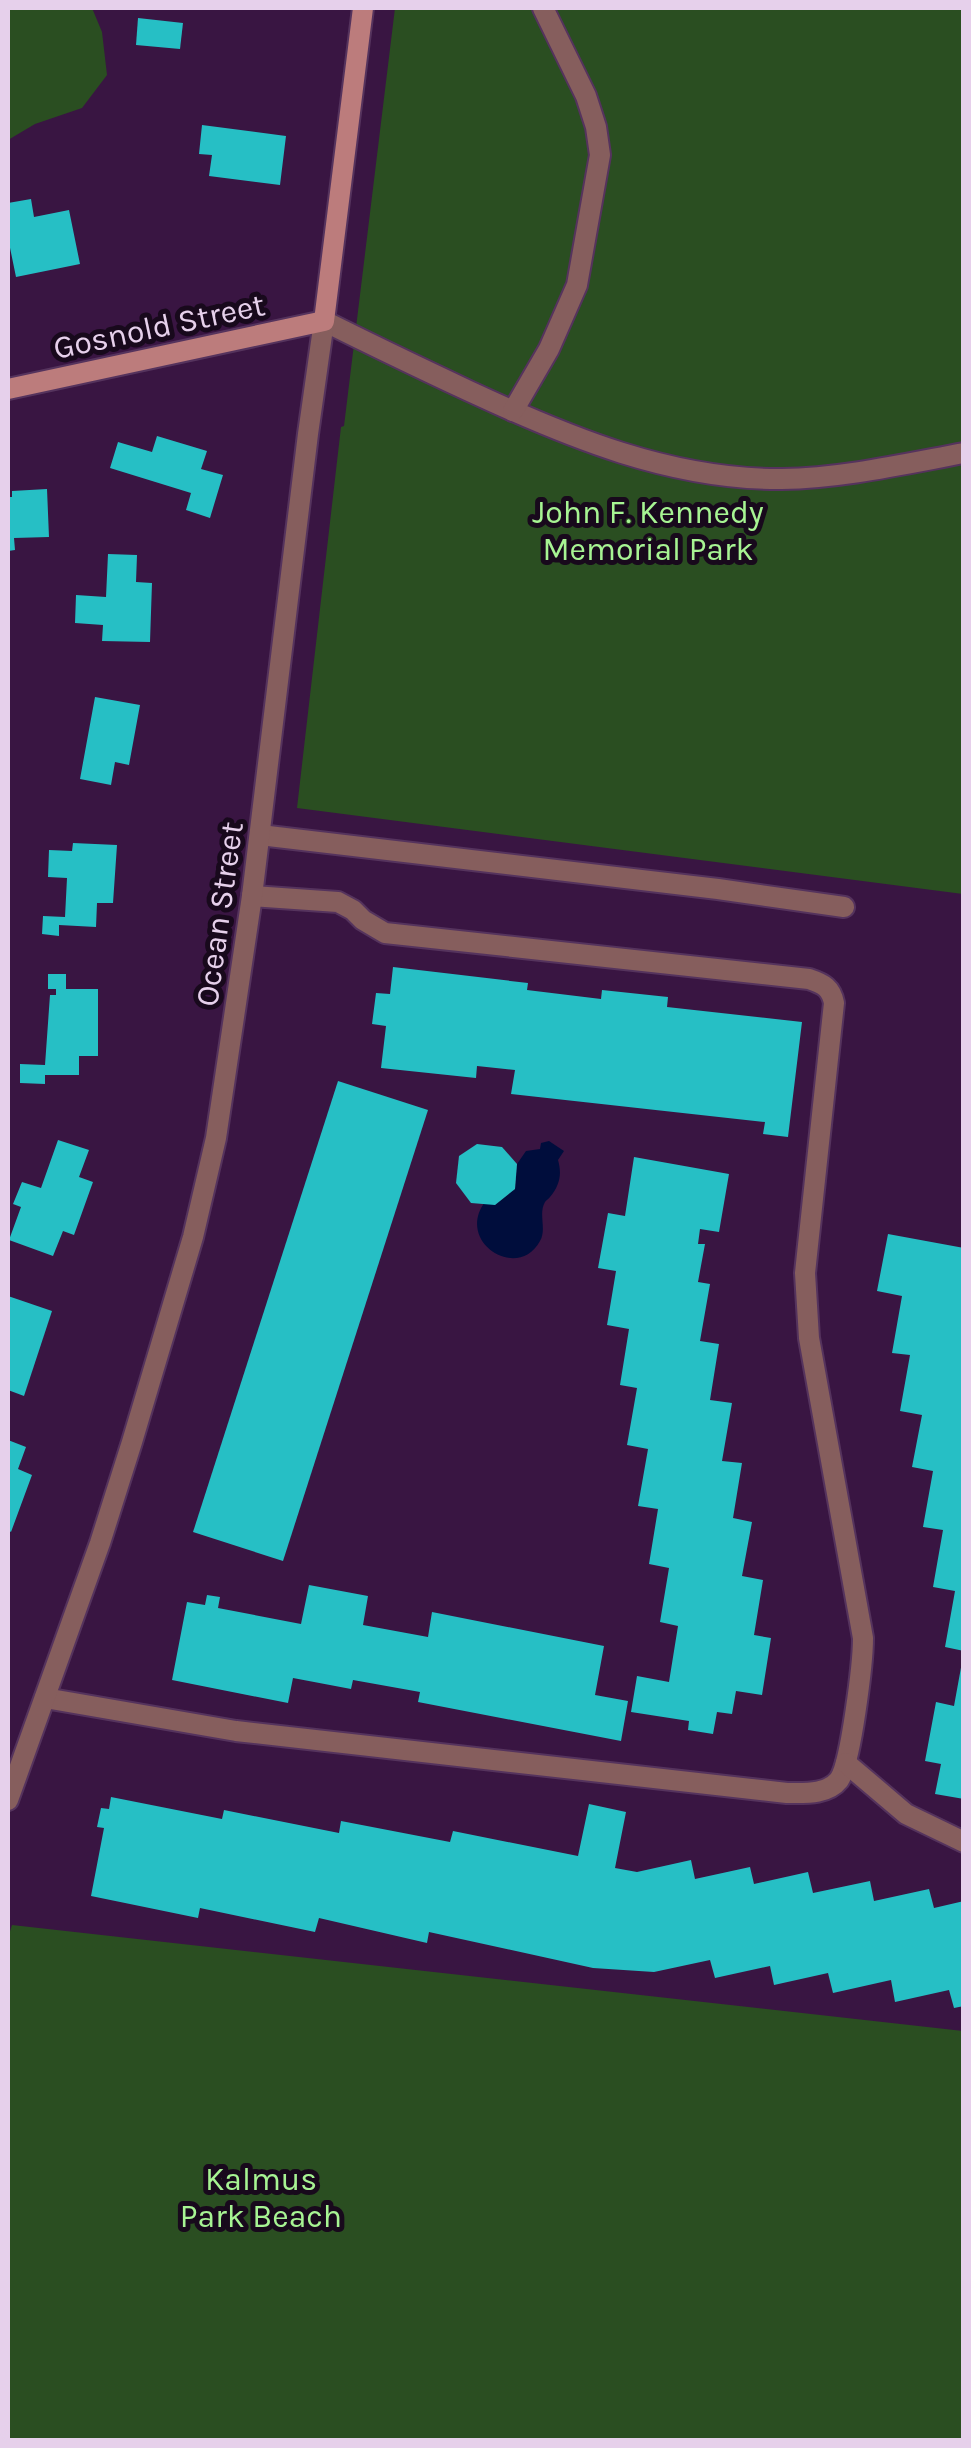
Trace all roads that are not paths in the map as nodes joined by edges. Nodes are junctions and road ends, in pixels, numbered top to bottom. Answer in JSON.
{"nodes":[{"id":1,"x":363,"y":8,"type":"edge"},
{"id":2,"x":543,"y":8,"type":"edge"},
{"id":3,"x":324,"y":321,"type":"junction"},
{"id":4,"x":8,"y":389,"type":"edge"},
{"id":5,"x":513,"y":412,"type":"junction"},
{"id":6,"x":964,"y":453,"type":"edge"},
{"id":7,"x":260,"y":834,"type":"junction"},
{"id":8,"x":252,"y":896,"type":"junction"},
{"id":9,"x":844,"y":907,"type":"dead end"},
{"id":10,"x":45,"y":1698,"type":"junction"},
{"id":11,"x":846,"y":1763,"type":"junction"},
{"id":12,"x":8,"y":1800,"type":"edge"},
{"id":13,"x":964,"y":1842,"type":"edge"}],
"edges":[{"from":1,"to":3,"type":"main road","name":"Ocean Street"},
{"from":2,"to":5,"type":"street"},
{"from":3,"to":4,"type":"main road","name":"Gosnold Street"},
{"from":3,"to":5,"type":"street"},
{"from":3,"to":7,"type":"street","name":"Ocean Street"},
{"from":5,"to":6,"type":"street"},
{"from":7,"to":8,"type":"street","name":"Ocean Street"},
{"from":7,"to":9,"type":"street"},
{"from":8,"to":10,"type":"street","name":"Ocean Street"},
{"from":8,"to":11,"type":"street"},
{"from":10,"to":11,"type":"street"},
{"from":10,"to":12,"type":"street","name":"Ocean Street"},
{"from":11,"to":13,"type":"street"}]}
